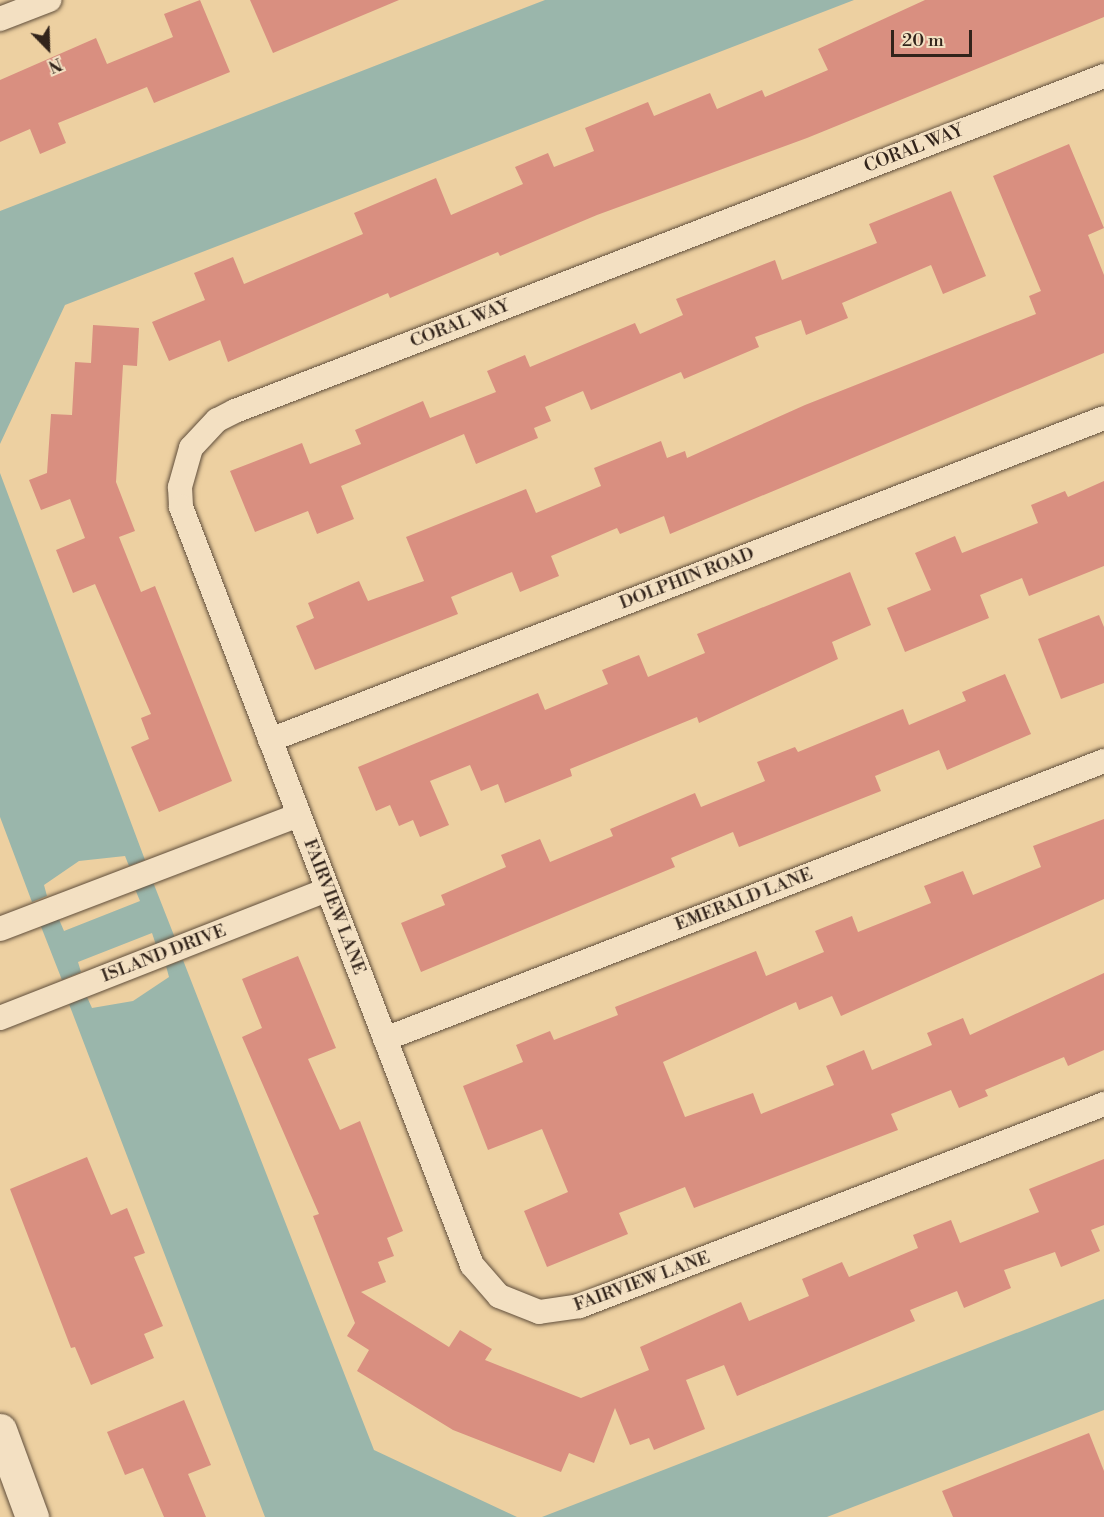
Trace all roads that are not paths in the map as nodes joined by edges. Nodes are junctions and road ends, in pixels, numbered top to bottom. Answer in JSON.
{"nodes":[{"id":1,"x":49,"y":0,"type":"edge"},
{"id":2,"x":0,"y":19,"type":"edge"},
{"id":3,"x":1104,"y":76,"type":"edge"},
{"id":4,"x":1104,"y":418,"type":"edge"},
{"id":5,"x":270,"y":740,"type":"junction"},
{"id":6,"x":1104,"y":761,"type":"edge"},
{"id":7,"x":298,"y":814,"type":"junction"},
{"id":8,"x":327,"y":890,"type":"junction"},
{"id":9,"x":0,"y":929,"type":"edge"},
{"id":10,"x":0,"y":1018,"type":"edge"},
{"id":11,"x":385,"y":1039,"type":"junction"},
{"id":12,"x":1104,"y":1104,"type":"edge"},
{"id":13,"x":0,"y":1430,"type":"edge"},
{"id":14,"x":32,"y":1517,"type":"edge"}],
"edges":[{"from":1,"to":2,"type":"street"},
{"from":3,"to":5,"type":"street","name":"CORAL WAY"},
{"from":4,"to":5,"type":"street","name":"DOLPHIN ROAD"},
{"from":5,"to":7,"type":"street","name":"CORAL WAY"},
{"from":6,"to":11,"type":"street","name":"EMERALD LANE"},
{"from":7,"to":8,"type":"street","name":"FAIRVIEW LANE"},
{"from":7,"to":9,"type":"street"},
{"from":8,"to":10,"type":"street","name":"ISLAND DRIVE"},
{"from":8,"to":11,"type":"street","name":"FAIRVIEW LANE"},
{"from":11,"to":12,"type":"street","name":"FAIRVIEW LANE"},
{"from":13,"to":14,"type":"main road"}]}
